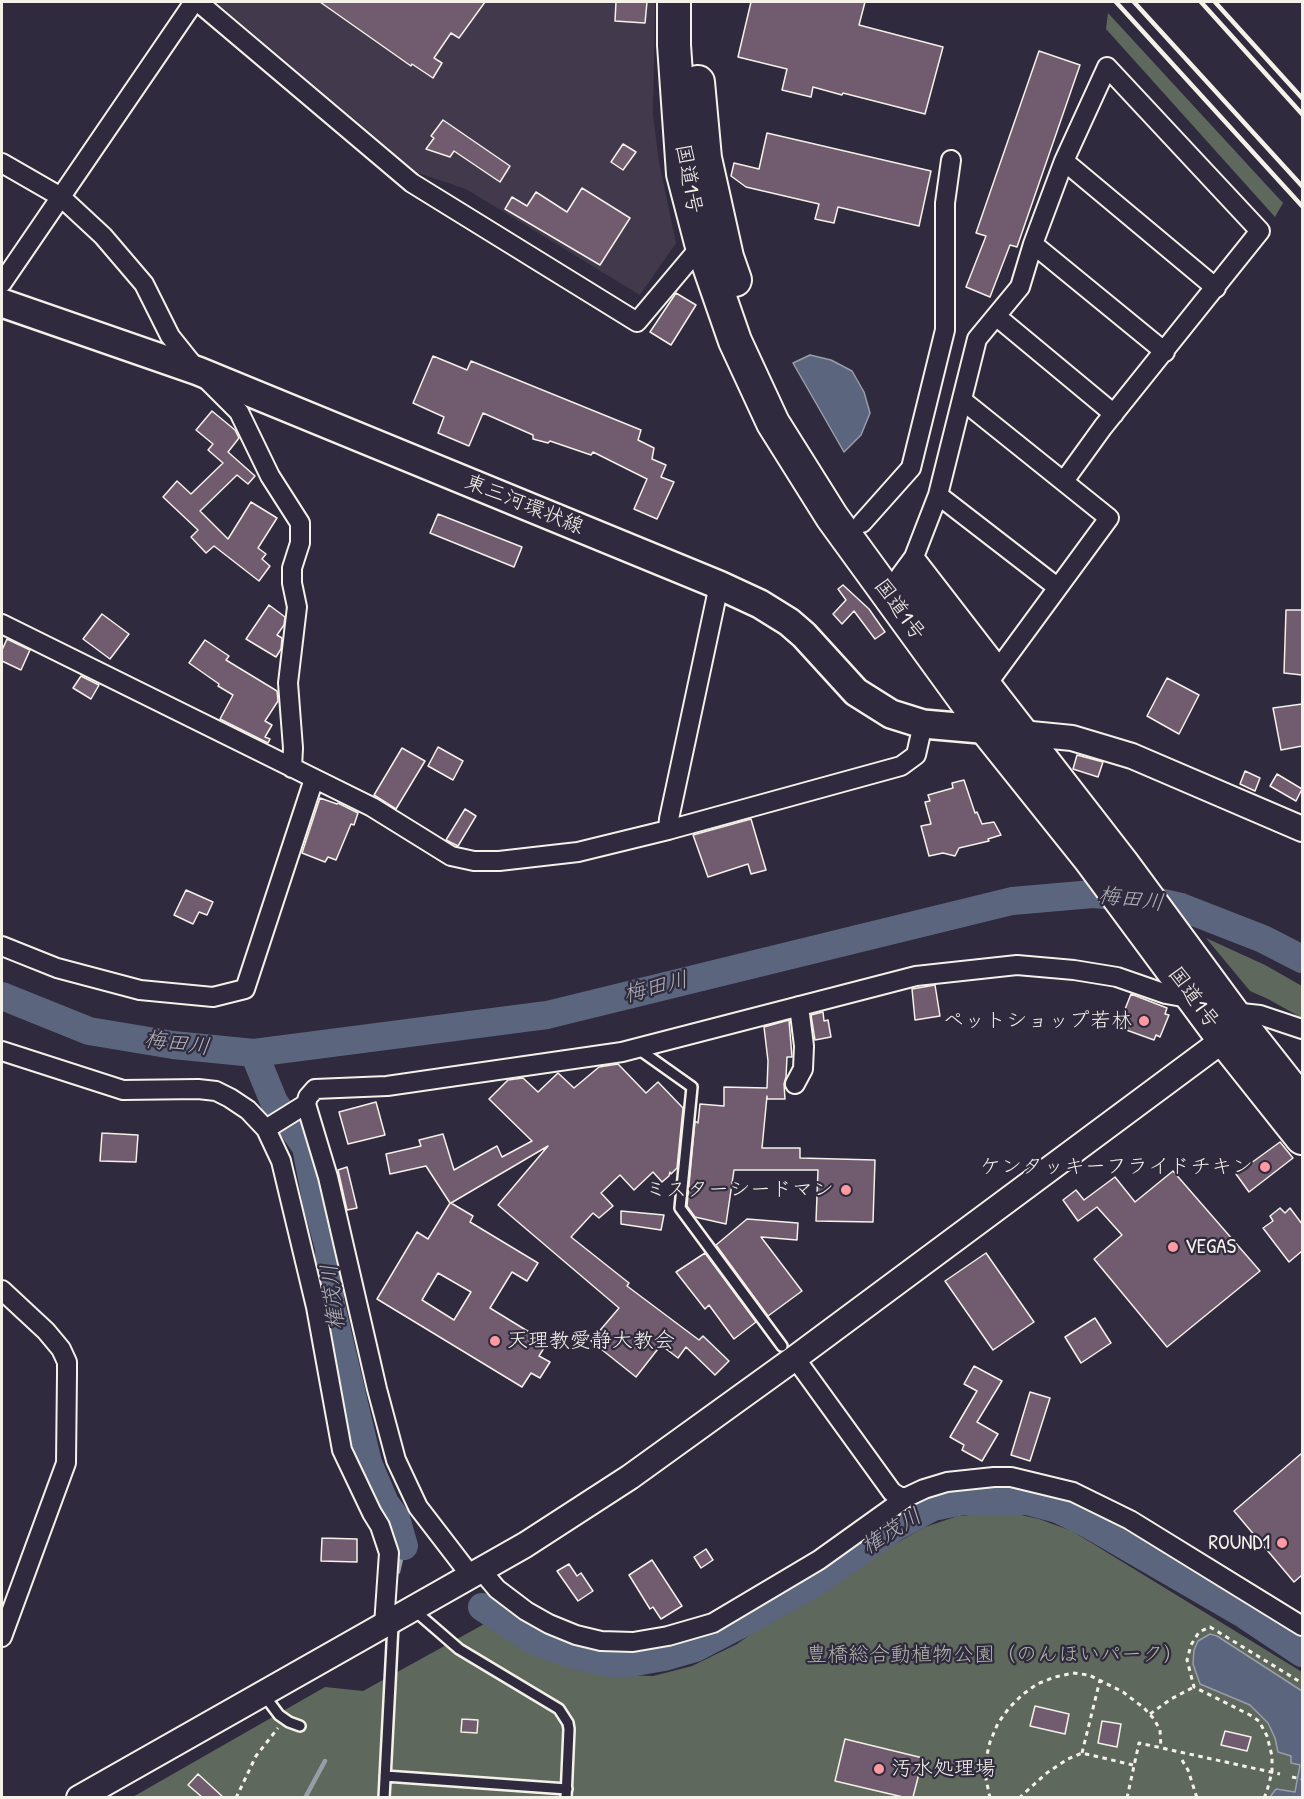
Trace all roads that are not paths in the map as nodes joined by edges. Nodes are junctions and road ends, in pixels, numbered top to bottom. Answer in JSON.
{"nodes":[{"id":1,"x":196,"y":2,"type":"edge"},
{"id":2,"x":674,"y":2,"type":"edge"},
{"id":3,"x":687,"y":25,"type":"edge"},
{"id":4,"x":951,"y":160,"type":"dead end"},
{"id":5,"x":1064,"y":161,"type":"junction"},
{"id":6,"x":2,"y":163,"type":"edge"},
{"id":7,"x":61,"y":196,"type":"junction"},
{"id":8,"x":711,"y":236,"type":"junction"},
{"id":9,"x":1033,"y":244,"type":"junction"},
{"id":10,"x":2,"y":283,"type":"edge"},
{"id":11,"x":1216,"y":288,"type":"junction"},
{"id":12,"x":2,"y":303,"type":"edge"},
{"id":13,"x":996,"y":316,"type":"junction"},
{"id":14,"x":1165,"y":352,"type":"junction"},
{"id":15,"x":198,"y":371,"type":"junction"},
{"id":16,"x":962,"y":400,"type":"junction"},
{"id":17,"x":1114,"y":414,"type":"junction"},
{"id":18,"x":1064,"y":481,"type":"junction"},
{"id":19,"x":938,"y":495,"type":"junction"},
{"id":20,"x":862,"y":524,"type":"junction"},
{"id":21,"x":907,"y":566,"type":"junction"},
{"id":22,"x":719,"y":585,"type":"junction"},
{"id":23,"x":1057,"y":588,"type":"junction"},
{"id":24,"x":2,"y":624,"type":"edge"},
{"id":25,"x":992,"y":677,"type":"junction"},
{"id":26,"x":923,"y":724,"type":"junction"},
{"id":27,"x":986,"y":729,"type":"junction"},
{"id":28,"x":1022,"y":732,"type":"junction"},
{"id":29,"x":292,"y":768,"type":"junction"},
{"id":30,"x":314,"y":778,"type":"junction"},
{"id":31,"x":668,"y":830,"type":"junction"},
{"id":32,"x":1302,"y":830,"type":"edge"},
{"id":33,"x":2,"y":946,"type":"edge"},
{"id":34,"x":799,"y":1006,"type":"junction"},
{"id":35,"x":1217,"y":1010,"type":"junction"},
{"id":36,"x":1302,"y":1029,"type":"edge"},
{"id":37,"x":637,"y":1048,"type":"junction"},
{"id":38,"x":2,"y":1051,"type":"edge"},
{"id":39,"x":795,"y":1083,"type":"dead end"},
{"id":40,"x":1302,"y":1102,"type":"edge"},
{"id":41,"x":304,"y":1105,"type":"junction"},
{"id":42,"x":269,"y":1127,"type":"junction"},
{"id":43,"x":1302,"y":1138,"type":"edge"},
{"id":44,"x":2,"y":1290,"type":"edge"},
{"id":45,"x":789,"y":1352,"type":"junction"},
{"id":46,"x":907,"y":1497,"type":"junction"},
{"id":47,"x":476,"y":1573,"type":"junction"},
{"id":48,"x":396,"y":1617,"type":"junction"},
{"id":49,"x":1302,"y":1626,"type":"edge"},
{"id":50,"x":2,"y":1637,"type":"edge"},
{"id":51,"x":263,"y":1693,"type":"junction"},
{"id":52,"x":300,"y":1726,"type":"dead end"},
{"id":53,"x":385,"y":1776,"type":"junction"},
{"id":54,"x":567,"y":1793,"type":"edge"},
{"id":55,"x":79,"y":1797,"type":"edge"},
{"id":56,"x":384,"y":1797,"type":"edge"}],
"edges":[{"from":1,"to":7,"type":"street"},
{"from":1,"to":8,"type":"street"},
{"from":2,"to":3,"type":"highway","name":"国道1号"},
{"from":3,"to":8,"type":"highway","name":"国道1号"},
{"from":4,"to":20,"type":"street"},
{"from":5,"to":9,"type":"street"},
{"from":5,"to":11,"type":"street"},
{"from":5,"to":11,"type":"street"},
{"from":6,"to":7,"type":"street"},
{"from":7,"to":10,"type":"street"},
{"from":7,"to":15,"type":"street"},
{"from":8,"to":20,"type":"highway","name":"国道1号"},
{"from":8,"to":27,"type":"highway","name":"国道1号"},
{"from":9,"to":13,"type":"street"},
{"from":9,"to":14,"type":"street"},
{"from":11,"to":14,"type":"street"},
{"from":12,"to":15,"type":"main road","name":"東三河環状線"},
{"from":13,"to":16,"type":"street"},
{"from":13,"to":17,"type":"street"},
{"from":14,"to":17,"type":"street"},
{"from":15,"to":22,"type":"main road","name":"東三河環状線"},
{"from":15,"to":29,"type":"street"},
{"from":16,"to":18,"type":"street"},
{"from":16,"to":19,"type":"street"},
{"from":17,"to":18,"type":"street"},
{"from":18,"to":23,"type":"street"},
{"from":19,"to":21,"type":"street"},
{"from":19,"to":23,"type":"street"},
{"from":20,"to":21,"type":"highway","name":"国道1号"},
{"from":21,"to":25,"type":"highway","name":"国道1号"},
{"from":22,"to":26,"type":"main road","name":"東三河環状線"},
{"from":22,"to":31,"type":"street"},
{"from":23,"to":25,"type":"street"},
{"from":24,"to":29,"type":"street"},
{"from":25,"to":28,"type":"highway","name":"国道1号"},
{"from":26,"to":27,"type":"main road","name":"東三河環状線"},
{"from":26,"to":31,"type":"street"},
{"from":27,"to":28,"type":"main road","name":"東三河環状線"},
{"from":27,"to":35,"type":"highway","name":"国道1号"},
{"from":28,"to":32,"type":"street"},
{"from":28,"to":35,"type":"highway","name":"国道1号"},
{"from":29,"to":30,"type":"street"},
{"from":30,"to":31,"type":"street"},
{"from":30,"to":33,"type":"street"},
{"from":34,"to":35,"type":"street"},
{"from":34,"to":37,"type":"street"},
{"from":34,"to":39,"type":"street"},
{"from":35,"to":36,"type":"street"},
{"from":35,"to":40,"type":"highway","name":"国道1号"},
{"from":35,"to":43,"type":"highway","name":"国道1号"},
{"from":35,"to":45,"type":"street"},
{"from":37,"to":41,"type":"street"},
{"from":37,"to":45,"type":"lane"},
{"from":38,"to":42,"type":"street"},
{"from":41,"to":42,"type":"street"},
{"from":41,"to":47,"type":"street"},
{"from":42,"to":48,"type":"street"},
{"from":44,"to":50,"type":"street"},
{"from":45,"to":46,"type":"street"},
{"from":45,"to":47,"type":"street"},
{"from":46,"to":47,"type":"street"},
{"from":46,"to":49,"type":"street"},
{"from":47,"to":48,"type":"street"},
{"from":48,"to":51,"type":"street"},
{"from":48,"to":53,"type":"lane"},
{"from":48,"to":54,"type":"lane"},
{"from":51,"to":52,"type":"lane"},
{"from":51,"to":55,"type":"street"},
{"from":53,"to":54,"type":"lane"},
{"from":53,"to":56,"type":"lane"}]}
